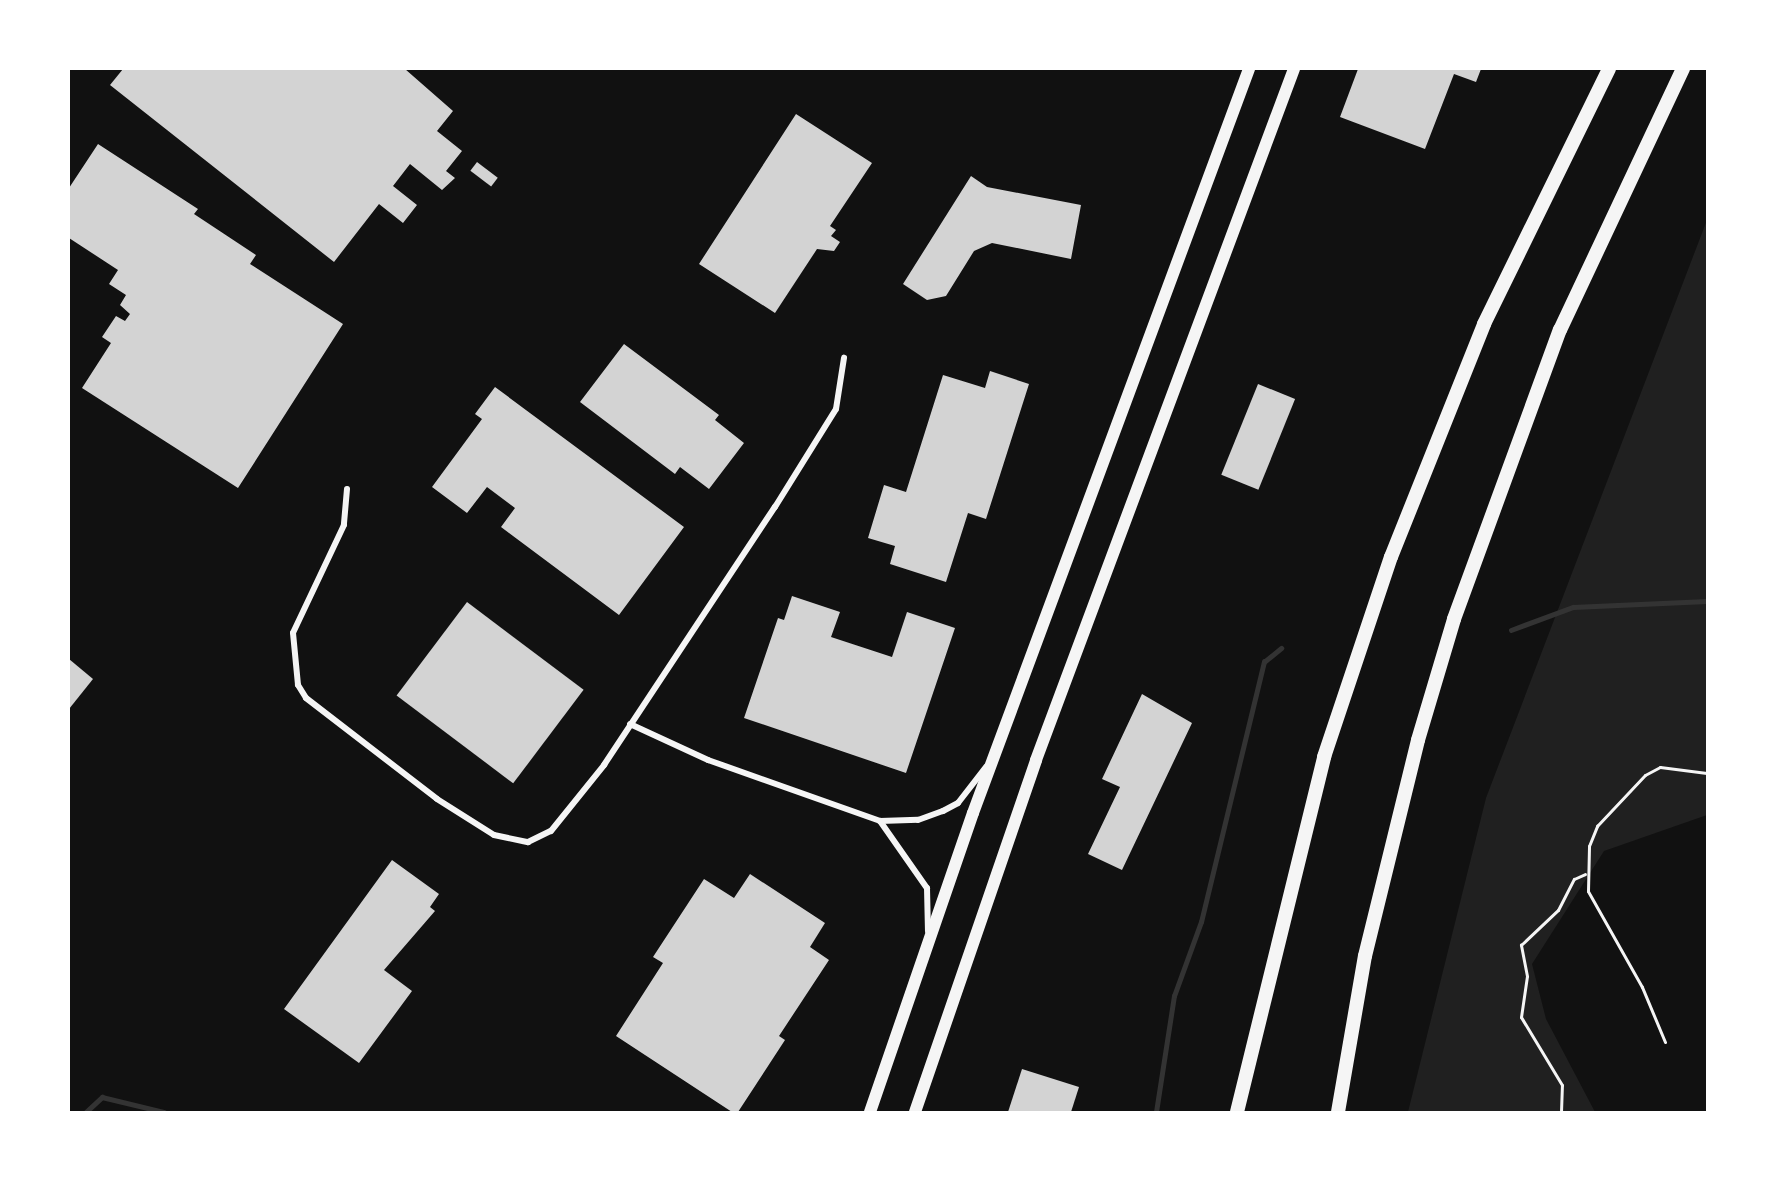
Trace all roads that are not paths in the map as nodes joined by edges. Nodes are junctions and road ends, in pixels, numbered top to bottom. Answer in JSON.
{"nodes":[{"id":1,"x":1249,"y":69,"type":"edge"},
{"id":2,"x":1294,"y":69,"type":"edge"},
{"id":3,"x":1609,"y":69,"type":"edge"},
{"id":4,"x":1683,"y":69,"type":"edge"},
{"id":5,"x":844,"y":358,"type":"dead end"},
{"id":6,"x":346,"y":489,"type":"dead end"},
{"id":7,"x":630,"y":724,"type":"junction"},
{"id":8,"x":993,"y":758,"type":"junction"},
{"id":9,"x":880,"y":821,"type":"junction"},
{"id":10,"x":927,"y":944,"type":"junction"},
{"id":11,"x":870,"y":1112,"type":"edge"},
{"id":12,"x":915,"y":1112,"type":"edge"},
{"id":13,"x":1237,"y":1112,"type":"edge"},
{"id":14,"x":1338,"y":1112,"type":"edge"}],
"edges":[{"from":1,"to":8,"type":"main road"},
{"from":2,"to":12,"type":"main road"},
{"from":3,"to":13,"type":"highway"},
{"from":4,"to":14,"type":"highway"},
{"from":5,"to":7,"type":"street"},
{"from":6,"to":7,"type":"street"},
{"from":7,"to":9,"type":"street"},
{"from":8,"to":9,"type":"street"},
{"from":8,"to":10,"type":"main road"},
{"from":9,"to":10,"type":"street"},
{"from":10,"to":11,"type":"main road"}]}
